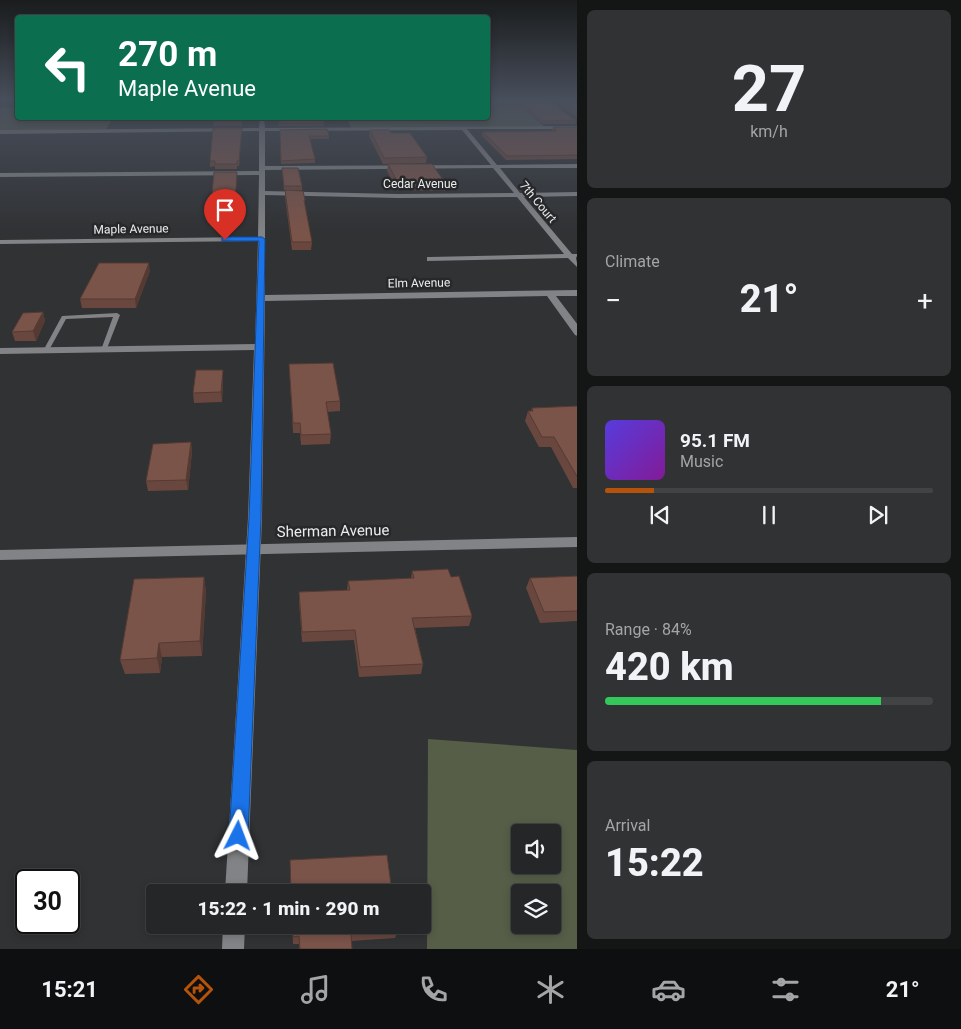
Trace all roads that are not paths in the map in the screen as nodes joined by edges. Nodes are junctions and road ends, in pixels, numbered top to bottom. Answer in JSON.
{"nodes":[{"id":1,"x":262,"y":143,"type":"edge"},
{"id":2,"x":475,"y":143,"type":"edge"},
{"id":3,"x":494,"y":166,"type":"junction"},
{"id":4,"x":577,"y":166,"type":"edge"},
{"id":5,"x":262,"y":170,"type":"junction"},
{"id":6,"x":0,"y":174,"type":"edge"},
{"id":7,"x":262,"y":193,"type":"junction"},
{"id":8,"x":577,"y":194,"type":"edge"},
{"id":9,"x":518,"y":195,"type":"junction"},
{"id":10,"x":262,"y":239,"type":"junction"},
{"id":11,"x":0,"y":242,"type":"edge"},
{"id":12,"x":574,"y":256,"type":"edge"},
{"id":13,"x":430,"y":259,"type":"dead end"},
{"id":14,"x":577,"y":266,"type":"edge"},
{"id":15,"x":549,"y":293,"type":"junction"},
{"id":16,"x":577,"y":293,"type":"edge"},
{"id":17,"x":261,"y":298,"type":"junction"},
{"id":18,"x":577,"y":333,"type":"edge"},
{"id":19,"x":259,"y":347,"type":"junction"},
{"id":20,"x":104,"y":350,"type":"junction"},
{"id":21,"x":0,"y":351,"type":"edge"},
{"id":22,"x":46,"y":351,"type":"junction"},
{"id":23,"x":577,"y":542,"type":"edge"},
{"id":24,"x":254,"y":549,"type":"junction"},
{"id":25,"x":0,"y":554,"type":"edge"},
{"id":26,"x":236,"y":884,"type":"edge"},
{"id":27,"x":234,"y":934,"type":"edge"},
{"id":28,"x":233,"y":949,"type":"edge"}],
"edges":[{"from":1,"to":5,"type":"street"},
{"from":2,"to":3,"type":"street","name":"7th Court"},
{"from":3,"to":4,"type":"street"},
{"from":3,"to":5,"type":"street"},
{"from":3,"to":9,"type":"street","name":"7th Court"},
{"from":5,"to":6,"type":"street"},
{"from":5,"to":7,"type":"street"},
{"from":7,"to":9,"type":"street","name":"Cedar Avenue"},
{"from":7,"to":10,"type":"street"},
{"from":8,"to":9,"type":"street","name":"Cedar Avenue"},
{"from":9,"to":12,"type":"street","name":"7th Court"},
{"from":10,"to":11,"type":"street","name":"Maple Avenue"},
{"from":10,"to":17,"type":"street"},
{"from":12,"to":13,"type":"street"},
{"from":12,"to":14,"type":"street","name":"7th Court"},
{"from":15,"to":16,"type":"street","name":"Elm Avenue"},
{"from":15,"to":17,"type":"street","name":"Elm Avenue"},
{"from":15,"to":18,"type":"street"},
{"from":17,"to":19,"type":"street"},
{"from":19,"to":20,"type":"street"},
{"from":19,"to":24,"type":"street"},
{"from":20,"to":22,"type":"street"},
{"from":20,"to":22,"type":"lane"},
{"from":21,"to":22,"type":"street"},
{"from":23,"to":24,"type":"street","name":"Sherman Avenue"},
{"from":24,"to":25,"type":"street","name":"Sherman Avenue"},
{"from":24,"to":26,"type":"street"},
{"from":27,"to":28,"type":"street"}]}
